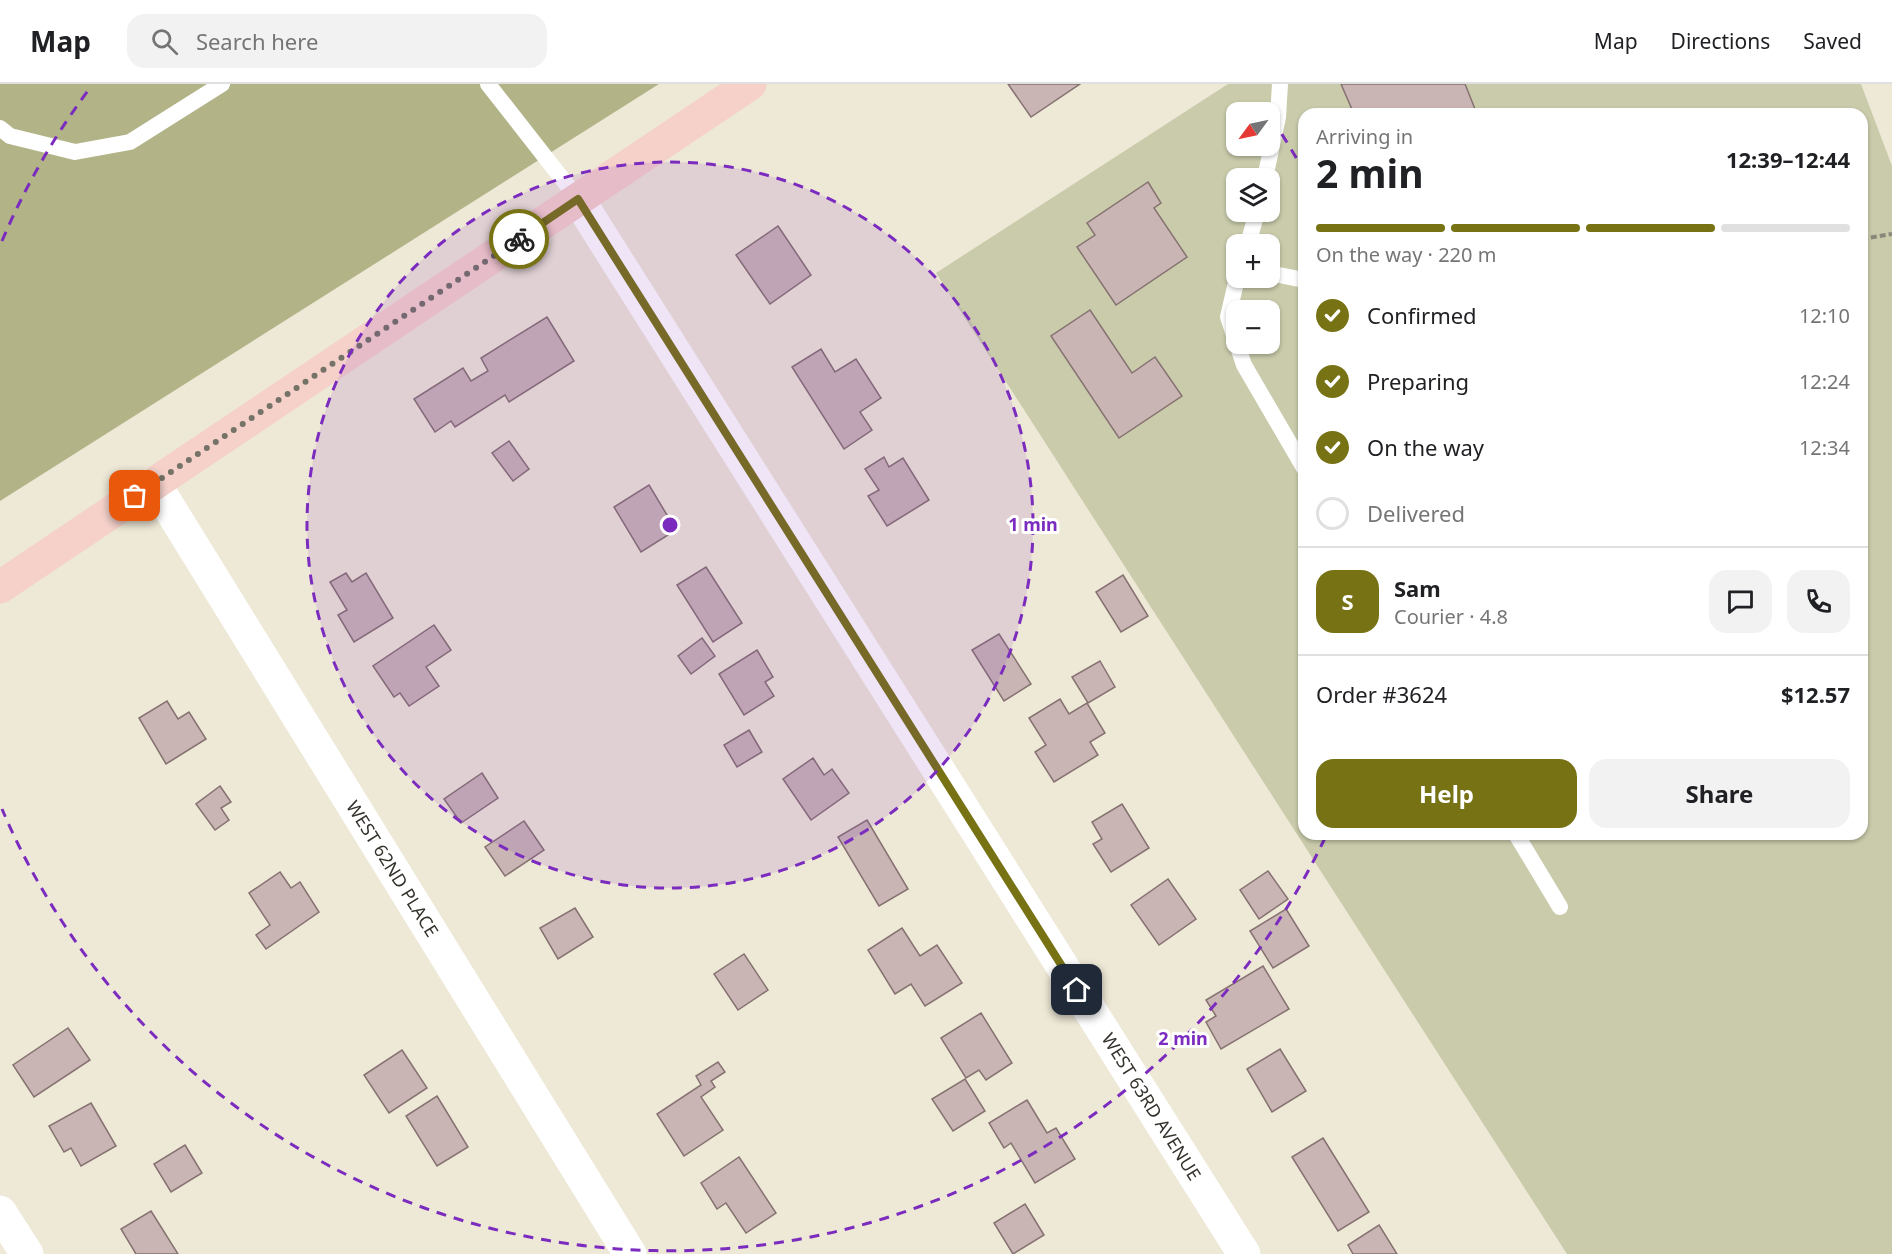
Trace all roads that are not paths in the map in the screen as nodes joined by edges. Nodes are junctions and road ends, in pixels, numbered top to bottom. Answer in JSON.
{"nodes":[{"id":1,"x":222,"y":84,"type":"edge"},
{"id":2,"x":488,"y":84,"type":"edge"},
{"id":3,"x":750,"y":84,"type":"edge"},
{"id":4,"x":1280,"y":84,"type":"edge"},
{"id":5,"x":0,"y":128,"type":"edge"},
{"id":6,"x":1266,"y":168,"type":"edge"},
{"id":7,"x":578,"y":199,"type":"junction"},
{"id":8,"x":1280,"y":275,"type":"edge"},
{"id":9,"x":1298,"y":279,"type":"edge"},
{"id":10,"x":1240,"y":354,"type":"edge"},
{"id":11,"x":1298,"y":458,"type":"edge"},
{"id":12,"x":154,"y":483,"type":"junction"},
{"id":13,"x":0,"y":587,"type":"edge"},
{"id":14,"x":1520,"y":840,"type":"edge"},
{"id":15,"x":1560,"y":907,"type":"dead end"},
{"id":16,"x":0,"y":1212,"type":"edge"},
{"id":17,"x":27,"y":1254,"type":"edge"},
{"id":18,"x":630,"y":1254,"type":"edge"},
{"id":19,"x":1244,"y":1254,"type":"edge"}],
"edges":[{"from":1,"to":5,"type":"lane"},
{"from":2,"to":7,"type":"lane"},
{"from":3,"to":7,"type":"street"},
{"from":4,"to":6,"type":"lane"},
{"from":7,"to":12,"type":"street"},
{"from":7,"to":19,"type":"street","name":"WEST 63RD AVENUE"},
{"from":8,"to":9,"type":"lane"},
{"from":10,"to":11,"type":"lane"},
{"from":12,"to":13,"type":"street"},
{"from":12,"to":18,"type":"street","name":"WEST 62ND PLACE"},
{"from":14,"to":15,"type":"lane"},
{"from":16,"to":17,"type":"street"}]}
